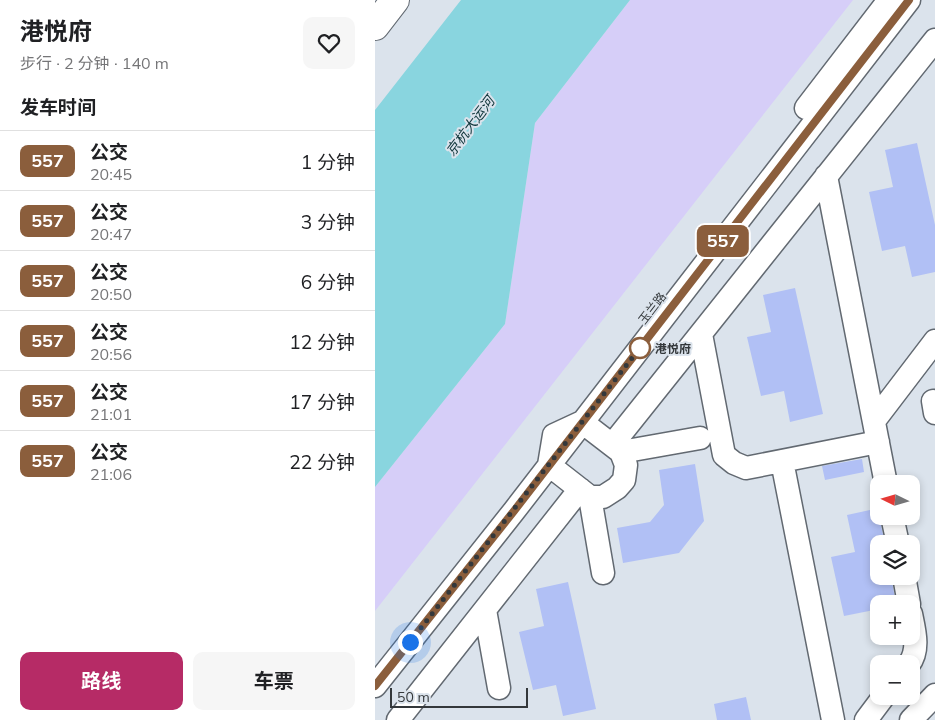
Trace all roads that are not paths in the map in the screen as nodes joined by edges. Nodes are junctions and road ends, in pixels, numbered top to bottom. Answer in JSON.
{"nodes":[{"id":1,"x":395,"y":0,"type":"edge"},
{"id":2,"x":889,"y":0,"type":"edge"},
{"id":3,"x":909,"y":0,"type":"edge"},
{"id":4,"x":375,"y":26,"type":"edge"},
{"id":5,"x":935,"y":40,"type":"edge"},
{"id":6,"x":826,"y":176,"type":"junction"},
{"id":7,"x":701,"y":334,"type":"junction"},
{"id":8,"x":935,"y":341,"type":"edge"},
{"id":9,"x":582,"y":422,"type":"junction"},
{"id":10,"x":876,"y":432,"type":"junction"},
{"id":11,"x":554,"y":435,"type":"junction"},
{"id":12,"x":700,"y":438,"type":"dead end"},
{"id":13,"x":616,"y":448,"type":"junction"},
{"id":14,"x":782,"y":460,"type":"junction"},
{"id":15,"x":549,"y":465,"type":"junction"},
{"id":16,"x":884,"y":475,"type":"edge"},
{"id":17,"x":585,"y":493,"type":"junction"},
{"id":18,"x":603,"y":573,"type":"dead end"},
{"id":19,"x":485,"y":610,"type":"junction"},
{"id":20,"x":375,"y":661,"type":"edge"},
{"id":21,"x":375,"y":686,"type":"edge"},
{"id":22,"x":499,"y":688,"type":"dead end"},
{"id":23,"x":935,"y":695,"type":"edge"},
{"id":24,"x":877,"y":705,"type":"edge"},
{"id":25,"x":398,"y":720,"type":"edge"},
{"id":26,"x":833,"y":720,"type":"edge"},
{"id":27,"x":866,"y":720,"type":"edge"},
{"id":28,"x":911,"y":720,"type":"edge"}],
"edges":[{"from":1,"to":4,"type":"main road"},
{"from":2,"to":11,"type":"street","name":"玉兰路"},
{"from":3,"to":9,"type":"street","name":"玉兰路"},
{"from":5,"to":6,"type":"street"},
{"from":6,"to":7,"type":"street"},
{"from":6,"to":10,"type":"street"},
{"from":7,"to":13,"type":"street"},
{"from":7,"to":14,"type":"street"},
{"from":8,"to":10,"type":"street"},
{"from":9,"to":11,"type":"street"},
{"from":9,"to":13,"type":"street"},
{"from":9,"to":15,"type":"street","name":"玉兰路"},
{"from":10,"to":14,"type":"street"},
{"from":10,"to":16,"type":"street"},
{"from":11,"to":15,"type":"street"},
{"from":11,"to":20,"type":"street","name":"玉兰路"},
{"from":12,"to":13,"type":"street"},
{"from":13,"to":17,"type":"street"},
{"from":14,"to":26,"type":"street"},
{"from":15,"to":17,"type":"street"},
{"from":15,"to":21,"type":"street","name":"玉兰路"},
{"from":17,"to":18,"type":"street"},
{"from":17,"to":19,"type":"street"},
{"from":19,"to":22,"type":"street"},
{"from":19,"to":25,"type":"street"},
{"from":23,"to":28,"type":"street"},
{"from":24,"to":27,"type":"street"}]}
